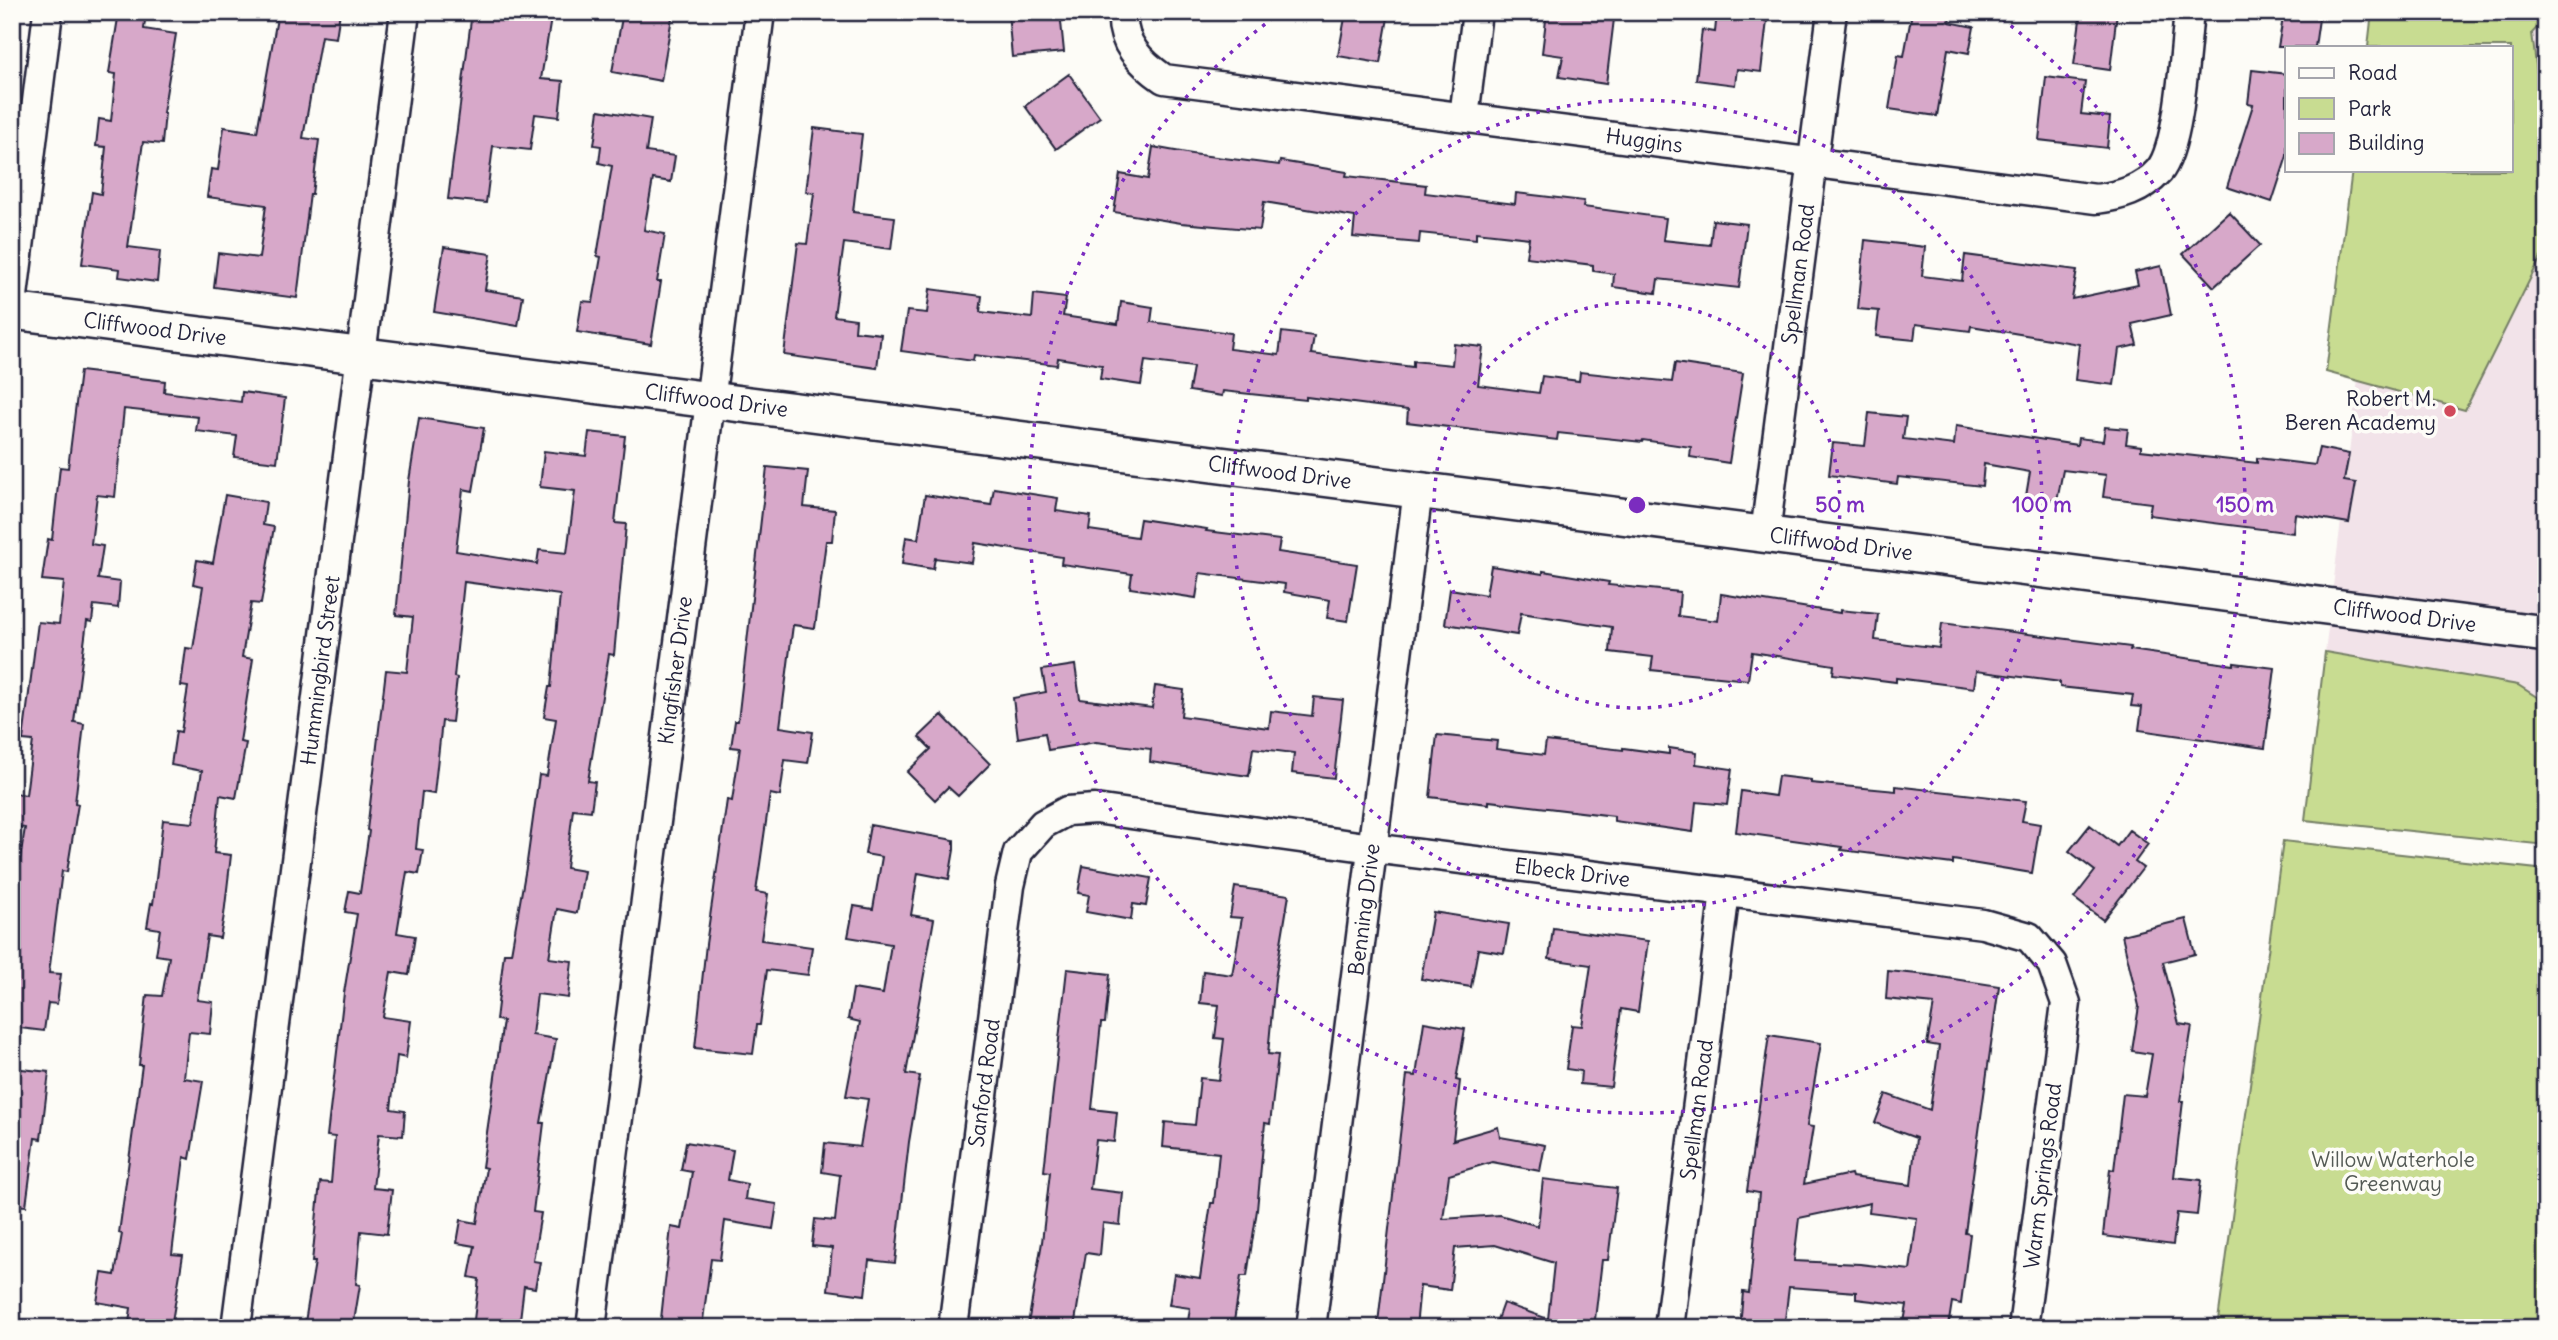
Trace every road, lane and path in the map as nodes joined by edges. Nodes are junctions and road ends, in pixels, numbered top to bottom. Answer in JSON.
{"nodes":[{"id":1,"x":48,"y":12,"type":"edge"},
{"id":2,"x":405,"y":12,"type":"edge"},
{"id":3,"x":760,"y":12,"type":"edge"},
{"id":4,"x":1123,"y":12,"type":"edge"},
{"id":5,"x":1477,"y":12,"type":"edge"},
{"id":6,"x":1832,"y":12,"type":"edge"},
{"id":7,"x":2189,"y":12,"type":"edge"},
{"id":8,"x":1464,"y":117,"type":"junction"},
{"id":9,"x":1812,"y":163,"type":"junction"},
{"id":10,"x":12,"y":304,"type":"edge"},
{"id":11,"x":12,"y":311,"type":"edge"},
{"id":12,"x":363,"y":355,"type":"junction"},
{"id":13,"x":712,"y":400,"type":"junction"},
{"id":14,"x":1418,"y":490,"type":"junction"},
{"id":15,"x":1765,"y":534,"type":"junction"},
{"id":16,"x":2546,"y":634,"type":"edge"},
{"id":17,"x":1026,"y":842,"type":"joint"},
{"id":18,"x":1372,"y":848,"type":"junction"},
{"id":19,"x":1725,"y":892,"type":"junction"},
{"id":20,"x":2063,"y":1024,"type":"joint"},
{"id":21,"x":236,"y":1328,"type":"edge"},
{"id":22,"x":591,"y":1328,"type":"edge"},
{"id":23,"x":953,"y":1328,"type":"edge"},
{"id":24,"x":1311,"y":1328,"type":"edge"},
{"id":25,"x":1669,"y":1328,"type":"edge"},
{"id":26,"x":2023,"y":1328,"type":"edge"}],
"edges":[{"from":1,"to":10,"type":"street"},
{"from":2,"to":12,"type":"street","name":"Hummingbird Street"},
{"from":3,"to":13,"type":"street","name":"Kingfisher Drive"},
{"from":4,"to":8,"type":"street","name":"Huggins"},
{"from":5,"to":8,"type":"street"},
{"from":6,"to":9,"type":"street","name":"Spellman Road"},
{"from":7,"to":9,"type":"street","name":"Huggins"},
{"from":8,"to":9,"type":"street","name":"Huggins"},
{"from":9,"to":15,"type":"street","name":"Spellman Road"},
{"from":11,"to":12,"type":"street","name":"Cliffwood Drive"},
{"from":12,"to":13,"type":"street","name":"Cliffwood Drive"},
{"from":12,"to":21,"type":"street","name":"Hummingbird Street"},
{"from":13,"to":14,"type":"street","name":"Cliffwood Drive"},
{"from":13,"to":22,"type":"street","name":"Kingfisher Drive"},
{"from":14,"to":15,"type":"street","name":"Cliffwood Drive"},
{"from":14,"to":18,"type":"street","name":"Benning Drive"},
{"from":15,"to":16,"type":"street","name":"Cliffwood Drive"},
{"from":17,"to":18,"type":"street","name":"Elbeck Drive"},
{"from":17,"to":23,"type":"street","name":"Sanford Road"},
{"from":18,"to":19,"type":"street","name":"Elbeck Drive"},
{"from":18,"to":24,"type":"street","name":"Benning Drive"},
{"from":19,"to":20,"type":"street","name":"Elbeck Drive"},
{"from":19,"to":25,"type":"street","name":"Spellman Road"},
{"from":20,"to":26,"type":"street","name":"Warm Springs Road"}]}
